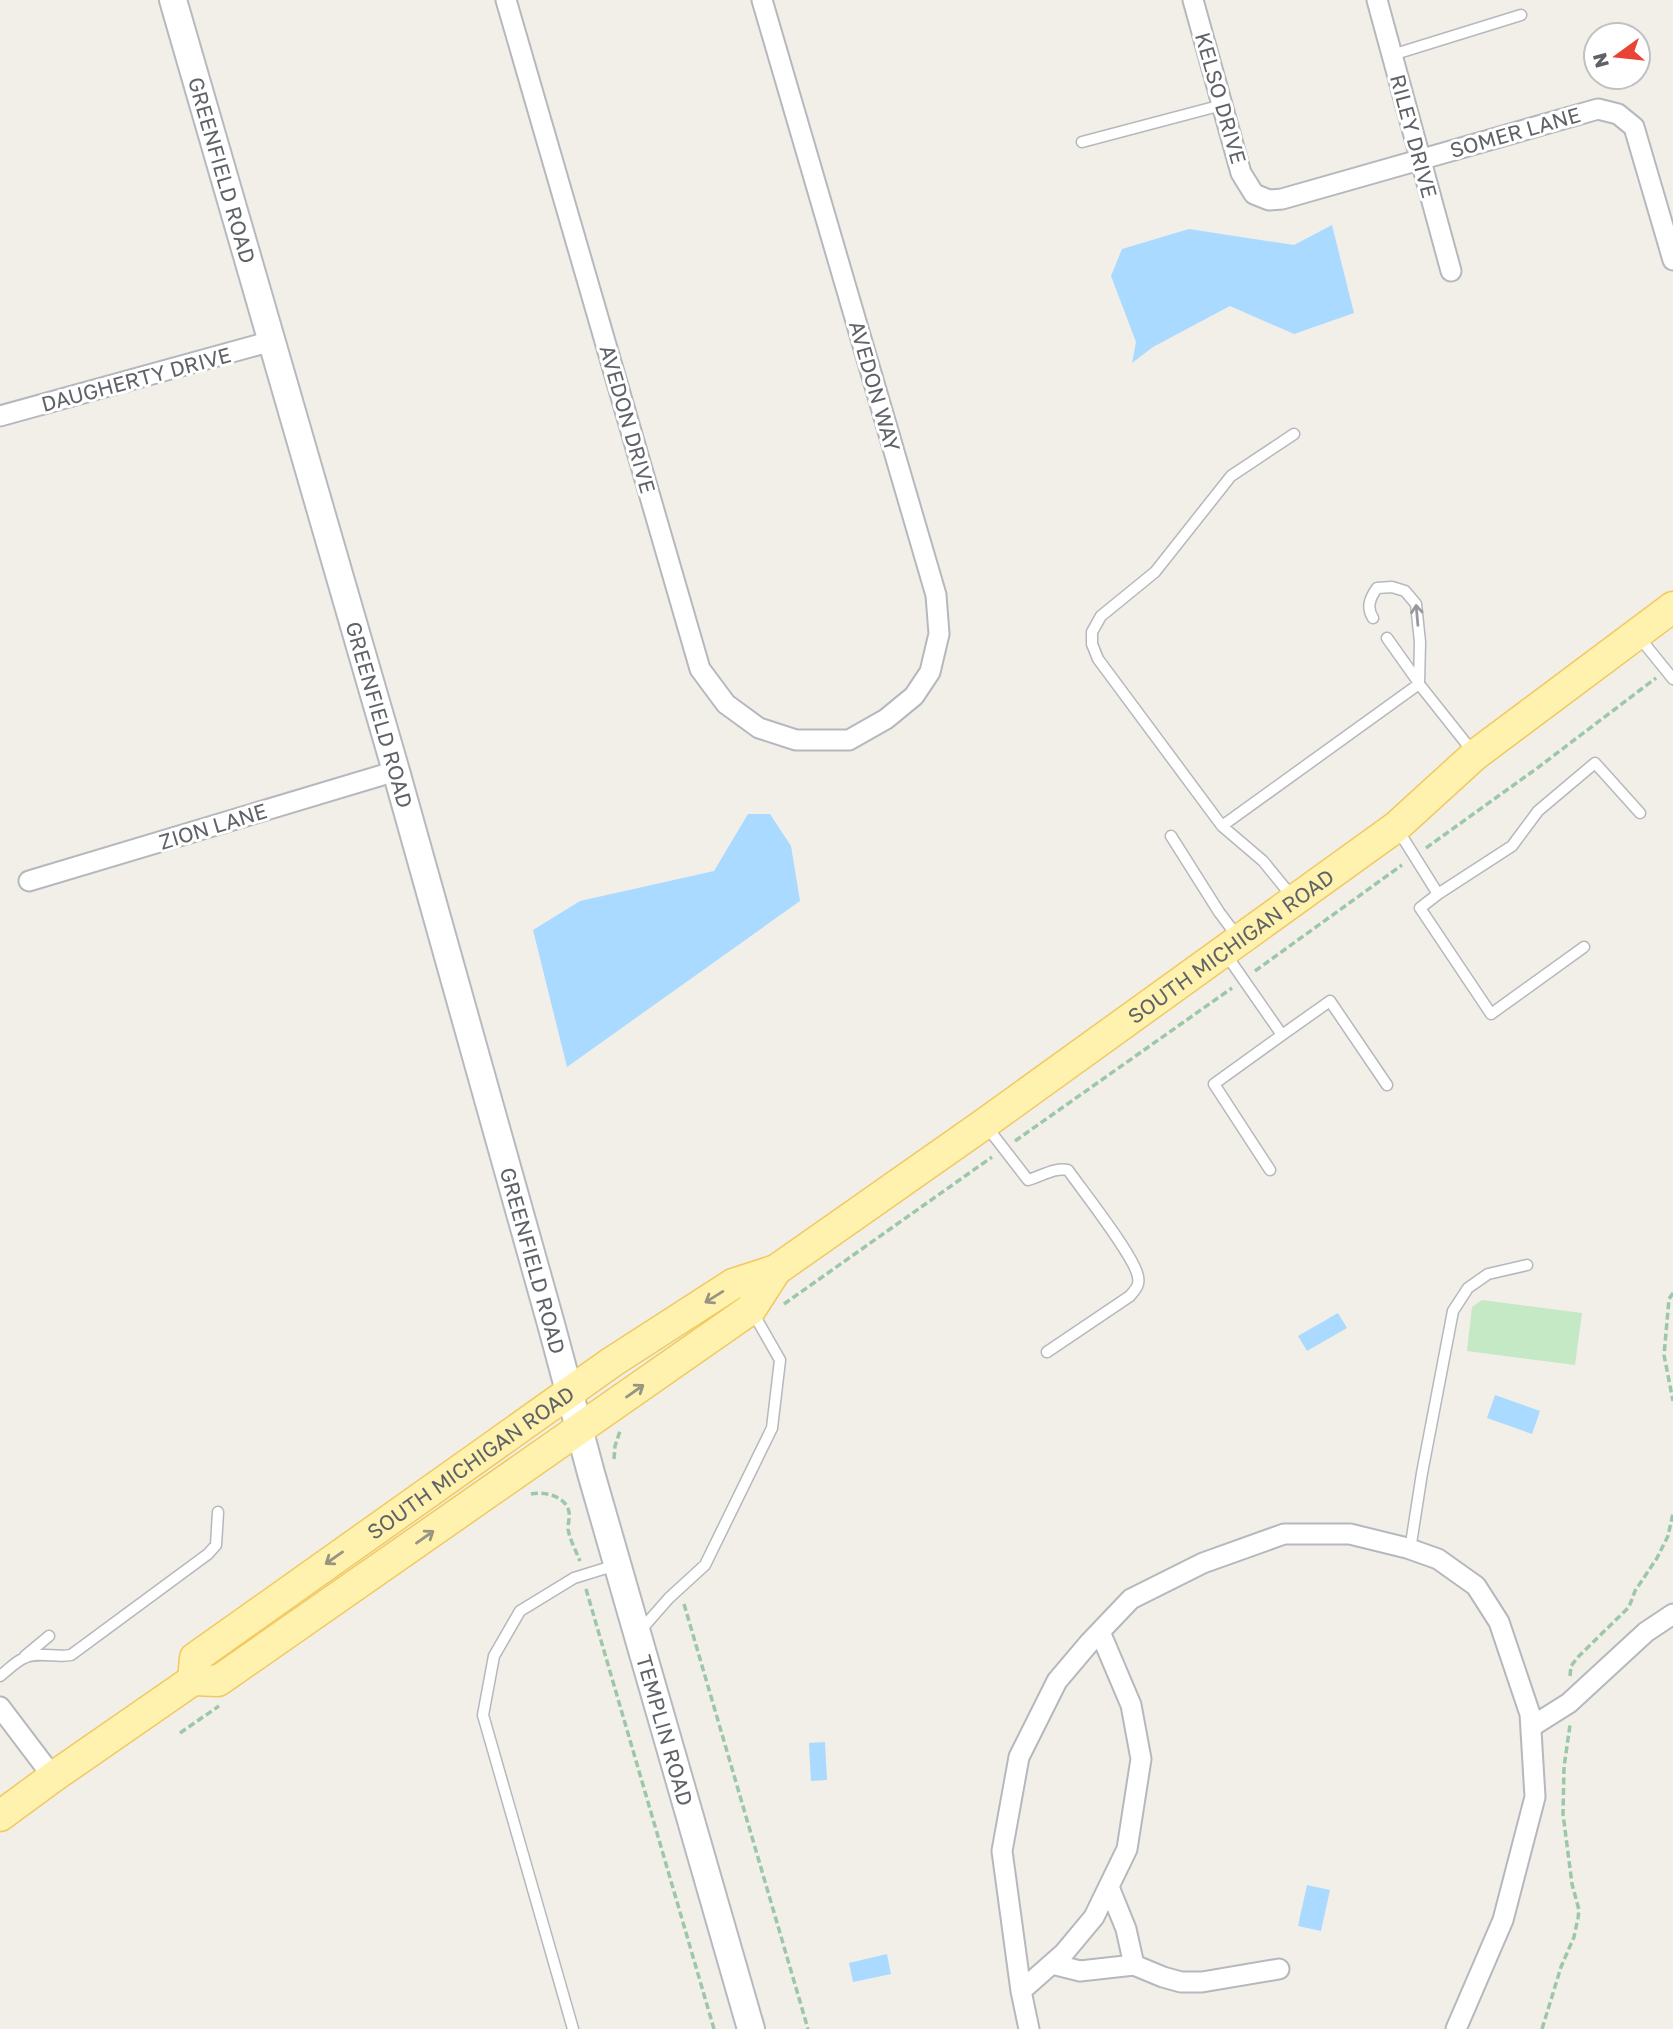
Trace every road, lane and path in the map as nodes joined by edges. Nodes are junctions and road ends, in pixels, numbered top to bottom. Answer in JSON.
{"nodes":[{"id":1,"x":173,"y":0,"type":"edge"},
{"id":2,"x":506,"y":0,"type":"edge"},
{"id":3,"x":762,"y":0,"type":"edge"},
{"id":4,"x":1193,"y":0,"type":"edge"},
{"id":5,"x":1377,"y":0,"type":"edge"},
{"id":6,"x":1521,"y":15,"type":"dead end"},
{"id":7,"x":1392,"y":55,"type":"junction"},
{"id":8,"x":1222,"y":105,"type":"junction"},
{"id":9,"x":1082,"y":142,"type":"dead end"},
{"id":10,"x":1420,"y":159,"type":"junction"},
{"id":11,"x":1254,"y":194,"type":"joint"},
{"id":12,"x":1673,"y":260,"type":"edge"},
{"id":13,"x":1451,"y":271,"type":"dead end"},
{"id":14,"x":272,"y":341,"type":"junction"},
{"id":15,"x":0,"y":416,"type":"edge"},
{"id":16,"x":1294,"y":434,"type":"dead end"},
{"id":17,"x":1668,"y":613,"type":"edge"},
{"id":18,"x":1373,"y":618,"type":"dead end"},
{"id":19,"x":1636,"y":634,"type":"junction"},
{"id":20,"x":1387,"y":638,"type":"dead end"},
{"id":21,"x":1666,"y":670,"type":"junction"},
{"id":22,"x":1673,"y":679,"type":"edge"},
{"id":23,"x":1419,"y":684,"type":"junction"},
{"id":24,"x":849,"y":740,"type":"joint"},
{"id":25,"x":1475,"y":755,"type":"junction"},
{"id":26,"x":396,"y":771,"type":"junction"},
{"id":27,"x":1640,"y":813,"type":"dead end"},
{"id":28,"x":1223,"y":826,"type":"junction"},
{"id":29,"x":1395,"y":827,"type":"junction"},
{"id":30,"x":1171,"y":836,"type":"dead end"},
{"id":31,"x":1415,"y":856,"type":"junction"},
{"id":32,"x":29,"y":881,"type":"dead end"},
{"id":33,"x":1438,"y":894,"type":"junction"},
{"id":34,"x":1294,"y":899,"type":"junction"},
{"id":35,"x":1231,"y":945,"type":"junction"},
{"id":36,"x":1584,"y":947,"type":"dead end"},
{"id":37,"x":1244,"y":979,"type":"junction"},
{"id":38,"x":1282,"y":1035,"type":"junction"},
{"id":39,"x":1387,"y":1085,"type":"dead end"},
{"id":40,"x":984,"y":1124,"type":"junction"},
{"id":41,"x":1004,"y":1149,"type":"junction"},
{"id":42,"x":1270,"y":1170,"type":"dead end"},
{"id":43,"x":1527,"y":1265,"type":"dead end"},
{"id":44,"x":776,"y":1270,"type":"junction"},
{"id":45,"x":1673,"y":1293,"type":"edge"},
{"id":46,"x":754,"y":1316,"type":"junction"},
{"id":47,"x":1047,"y":1352,"type":"dead end"},
{"id":48,"x":569,"y":1391,"type":"junction"},
{"id":49,"x":1673,"y":1401,"type":"edge"},
{"id":50,"x":625,"y":1424,"type":"dead end"},
{"id":51,"x":580,"y":1430,"type":"junction"},
{"id":52,"x":614,"y":1459,"type":"dead end"},
{"id":53,"x":523,"y":1496,"type":"dead end"},
{"id":54,"x":218,"y":1513,"type":"dead end"},
{"id":55,"x":1673,"y":1513,"type":"edge"},
{"id":56,"x":1410,"y":1550,"type":"junction"},
{"id":57,"x":581,"y":1565,"type":"dead end"},
{"id":58,"x":617,"y":1565,"type":"junction"},
{"id":59,"x":585,"y":1586,"type":"dead end"},
{"id":60,"x":680,"y":1588,"type":"junction"},
{"id":61,"x":1673,"y":1614,"type":"edge"},
{"id":62,"x":1100,"y":1632,"type":"junction"},
{"id":63,"x":637,"y":1634,"type":"junction"},
{"id":64,"x":49,"y":1636,"type":"dead end"},
{"id":65,"x":22,"y":1658,"type":"junction"},
{"id":66,"x":0,"y":1676,"type":"edge"},
{"id":67,"x":193,"y":1680,"type":"junction"},
{"id":68,"x":225,"y":1701,"type":"dead end"},
{"id":69,"x":1569,"y":1703,"type":"junction"},
{"id":70,"x":0,"y":1707,"type":"edge"},
{"id":71,"x":1531,"y":1727,"type":"junction"},
{"id":72,"x":180,"y":1733,"type":"dead end"},
{"id":73,"x":52,"y":1777,"type":"junction"},
{"id":74,"x":0,"y":1816,"type":"edge"},
{"id":75,"x":1109,"y":1887,"type":"junction"},
{"id":76,"x":1052,"y":1964,"type":"junction"},
{"id":77,"x":1134,"y":1965,"type":"junction"},
{"id":78,"x":1279,"y":1969,"type":"dead end"},
{"id":79,"x":1021,"y":1991,"type":"junction"},
{"id":80,"x":573,"y":2029,"type":"edge"},
{"id":81,"x":714,"y":2029,"type":"edge"},
{"id":82,"x":751,"y":2029,"type":"edge"},
{"id":83,"x":808,"y":2029,"type":"edge"},
{"id":84,"x":1029,"y":2029,"type":"edge"},
{"id":85,"x":1456,"y":2029,"type":"edge"},
{"id":86,"x":1542,"y":2029,"type":"edge"}],
"edges":[{"from":1,"to":14,"type":"street","name":"GREENFIELD ROAD"},
{"from":2,"to":24,"type":"street","name":"AVEDON DRIVE"},
{"from":3,"to":24,"type":"street","name":"AVEDON WAY"},
{"from":4,"to":8,"type":"street","name":"KELSO DRIVE"},
{"from":5,"to":7,"type":"street","name":"RILEY DRIVE"},
{"from":6,"to":7,"type":"lane"},
{"from":7,"to":10,"type":"street","name":"RILEY DRIVE"},
{"from":8,"to":9,"type":"lane"},
{"from":8,"to":11,"type":"street","name":"KELSO DRIVE"},
{"from":10,"to":11,"type":"street","name":"SOMER LANE"},
{"from":10,"to":12,"type":"street","name":"SOMER LANE"},
{"from":10,"to":13,"type":"street","name":"RILEY DRIVE"},
{"from":14,"to":15,"type":"street","name":"DAUGHERTY DRIVE"},
{"from":14,"to":26,"type":"street","name":"GREENFIELD ROAD"},
{"from":16,"to":28,"type":"lane"},
{"from":17,"to":19,"type":"main road","name":"SOUTH MICHIGAN ROAD"},
{"from":23,"to":18,"type":"lane","one_way":true},
{"from":19,"to":21,"type":"lane"},
{"from":19,"to":25,"type":"main road","name":"SOUTH MICHIGAN ROAD"},
{"from":20,"to":23,"type":"lane"},
{"from":21,"to":22,"type":"lane"},
{"from":21,"to":31,"type":"path"},
{"from":23,"to":25,"type":"lane"},
{"from":23,"to":28,"type":"lane"},
{"from":25,"to":29,"type":"main road","name":"SOUTH MICHIGAN ROAD"},
{"from":26,"to":32,"type":"street","name":"ZION LANE"},
{"from":26,"to":48,"type":"street","name":"GREENFIELD ROAD"},
{"from":27,"to":33,"type":"lane"},
{"from":28,"to":34,"type":"lane"},
{"from":29,"to":31,"type":"lane"},
{"from":29,"to":34,"type":"main road","name":"SOUTH MICHIGAN ROAD"},
{"from":30,"to":35,"type":"lane"},
{"from":31,"to":33,"type":"lane"},
{"from":31,"to":37,"type":"path"},
{"from":33,"to":36,"type":"lane"},
{"from":34,"to":35,"type":"main road","name":"SOUTH MICHIGAN ROAD"},
{"from":35,"to":37,"type":"lane"},
{"from":35,"to":40,"type":"main road","name":"SOUTH MICHIGAN ROAD"},
{"from":37,"to":38,"type":"lane"},
{"from":37,"to":41,"type":"path"},
{"from":38,"to":39,"type":"lane"},
{"from":38,"to":42,"type":"lane"},
{"from":40,"to":41,"type":"lane"},
{"from":40,"to":44,"type":"main road","name":"SOUTH MICHIGAN ROAD"},
{"from":41,"to":46,"type":"path"},
{"from":41,"to":47,"type":"lane"},
{"from":43,"to":56,"type":"lane"},
{"from":44,"to":46,"type":"main road","name":"SOUTH MICHIGAN ROAD"},
{"from":44,"to":48,"type":"main road","name":"SOUTH MICHIGAN ROAD","one_way":true},
{"from":45,"to":49,"type":"path"},
{"from":51,"to":46,"type":"main road","name":"SOUTH MICHIGAN ROAD","one_way":true},
{"from":46,"to":60,"type":"lane"},
{"from":48,"to":51,"type":"street","name":"GREENFIELD ROAD"},
{"from":48,"to":67,"type":"main road","name":"SOUTH MICHIGAN ROAD","one_way":true},
{"from":50,"to":52,"type":"path"},
{"from":51,"to":58,"type":"street","name":"TEMPLIN ROAD"},
{"from":67,"to":51,"type":"main road","name":"SOUTH MICHIGAN ROAD","one_way":true},
{"from":53,"to":57,"type":"path"},
{"from":54,"to":65,"type":"lane"},
{"from":55,"to":69,"type":"path"},
{"from":56,"to":62,"type":"street"},
{"from":56,"to":71,"type":"street"},
{"from":58,"to":63,"type":"street","name":"TEMPLIN ROAD"},
{"from":58,"to":80,"type":"lane"},
{"from":59,"to":81,"type":"path"},
{"from":60,"to":63,"type":"lane"},
{"from":60,"to":83,"type":"path"},
{"from":61,"to":69,"type":"street"},
{"from":62,"to":75,"type":"street"},
{"from":62,"to":79,"type":"street"},
{"from":63,"to":82,"type":"street","name":"TEMPLIN ROAD"},
{"from":64,"to":65,"type":"lane"},
{"from":65,"to":66,"type":"lane"},
{"from":67,"to":73,"type":"main road","name":"SOUTH MICHIGAN ROAD"},
{"from":68,"to":72,"type":"path"},
{"from":69,"to":71,"type":"street"},
{"from":69,"to":86,"type":"path"},
{"from":70,"to":73,"type":"street"},
{"from":71,"to":85,"type":"street"},
{"from":73,"to":74,"type":"main road","name":"SOUTH MICHIGAN ROAD"},
{"from":75,"to":76,"type":"street"},
{"from":75,"to":77,"type":"street"},
{"from":76,"to":77,"type":"street"},
{"from":76,"to":79,"type":"street"},
{"from":77,"to":78,"type":"street"},
{"from":79,"to":84,"type":"street"}]}
